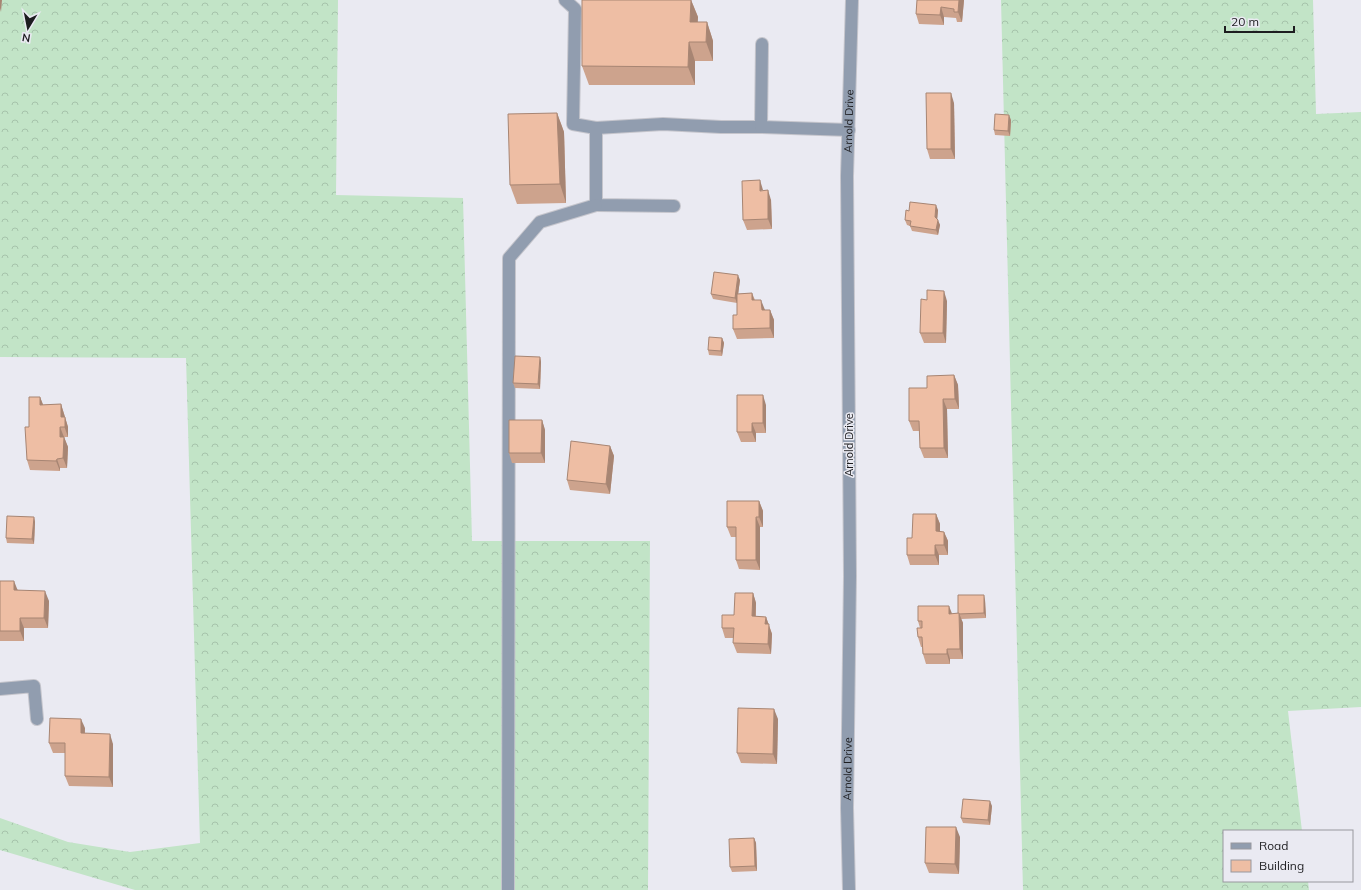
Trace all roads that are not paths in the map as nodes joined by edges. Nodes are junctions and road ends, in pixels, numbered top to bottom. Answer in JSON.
{"nodes":[{"id":1,"x":565,"y":0,"type":"edge"},
{"id":2,"x":852,"y":0,"type":"edge"},
{"id":3,"x":762,"y":44,"type":"dead end"},
{"id":4,"x":761,"y":127,"type":"junction"},
{"id":5,"x":596,"y":128,"type":"junction"},
{"id":6,"x":849,"y":130,"type":"junction"},
{"id":7,"x":596,"y":205,"type":"junction"},
{"id":8,"x":674,"y":206,"type":"dead end"},
{"id":9,"x":0,"y":689,"type":"edge"},
{"id":10,"x":37,"y":719,"type":"dead end"},
{"id":11,"x":508,"y":890,"type":"edge"},
{"id":12,"x":849,"y":890,"type":"edge"}],
"edges":[{"from":1,"to":5,"type":"street"},
{"from":2,"to":6,"type":"street","name":"Arnold Drive"},
{"from":3,"to":4,"type":"street"},
{"from":4,"to":5,"type":"street"},
{"from":4,"to":6,"type":"street"},
{"from":5,"to":7,"type":"street"},
{"from":6,"to":12,"type":"street","name":"Arnold Drive"},
{"from":7,"to":8,"type":"street"},
{"from":7,"to":11,"type":"street"},
{"from":9,"to":10,"type":"street"}]}
